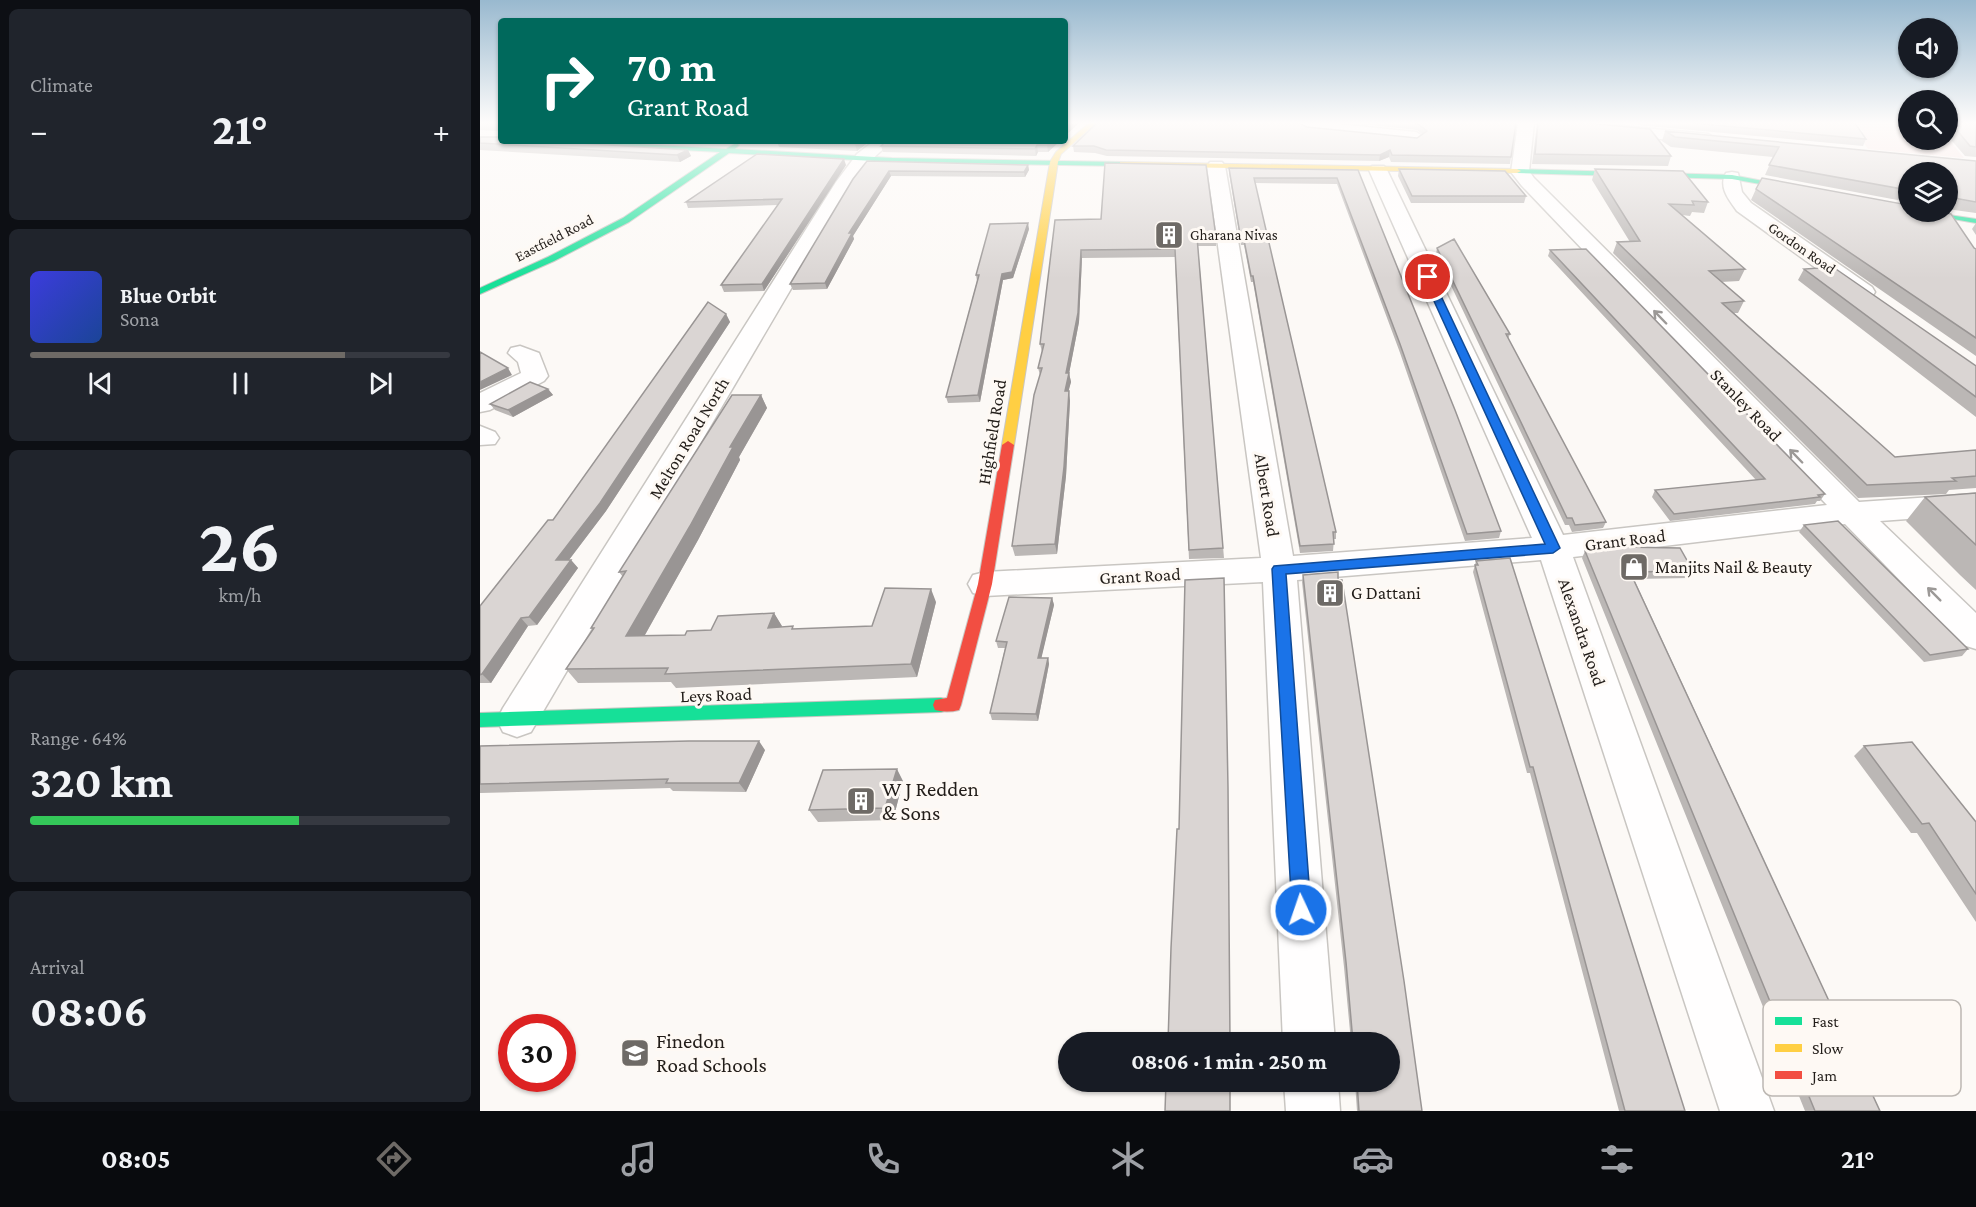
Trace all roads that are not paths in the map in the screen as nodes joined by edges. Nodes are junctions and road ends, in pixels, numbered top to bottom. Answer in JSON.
{"nodes":[{"id":1,"x":693,"y":175,"type":"edge"},
{"id":2,"x":851,"y":175,"type":"edge"},
{"id":3,"x":1052,"y":175,"type":"edge"},
{"id":4,"x":1217,"y":175,"type":"edge"},
{"id":5,"x":1380,"y":175,"type":"edge"},
{"id":6,"x":1523,"y":175,"type":"edge"},
{"id":7,"x":1641,"y":175,"type":"edge"},
{"id":8,"x":1732,"y":177,"type":"junction"},
{"id":9,"x":1824,"y":193,"type":"edge"},
{"id":10,"x":480,"y":291,"type":"edge"},
{"id":11,"x":1882,"y":305,"type":"edge"},
{"id":12,"x":520,"y":353,"type":"dead end"},
{"id":13,"x":480,"y":404,"type":"edge"},
{"id":14,"x":1976,"y":504,"type":"edge"},
{"id":15,"x":1852,"y":513,"type":"junction"},
{"id":16,"x":1553,"y":548,"type":"junction"},
{"id":17,"x":1279,"y":569,"type":"junction"},
{"id":18,"x":985,"y":584,"type":"junction"},
{"id":19,"x":1976,"y":635,"type":"edge"},
{"id":20,"x":953,"y":705,"type":"joint"},
{"id":21,"x":480,"y":720,"type":"edge"},
{"id":22,"x":517,"y":720,"type":"junction"},
{"id":23,"x":1308,"y":1032,"type":"edge"},
{"id":24,"x":1312,"y":1092,"type":"edge"},
{"id":25,"x":1313,"y":1111,"type":"edge"},
{"id":26,"x":1747,"y":1111,"type":"edge"}],
"edges":[{"from":1,"to":10,"type":"street","name":"Eastfield Road"},
{"from":2,"to":22,"type":"street","name":"Melton Road North"},
{"from":3,"to":18,"type":"street","name":"Highfield Road"},
{"from":4,"to":17,"type":"street","name":"Albert Road"},
{"from":5,"to":16,"type":"street","name":"Alexandra Road"},
{"from":15,"to":6,"type":"street","name":"Stanley Road","one_way":true},
{"from":7,"to":8,"type":"street"},
{"from":8,"to":9,"type":"street"},
{"from":8,"to":11,"type":"street","name":"Gordon Road"},
{"from":12,"to":13,"type":"street"},
{"from":14,"to":15,"type":"street","name":"Grant Road"},
{"from":15,"to":16,"type":"street","name":"Grant Road"},
{"from":19,"to":15,"type":"street","name":"Stanley Road","one_way":true},
{"from":16,"to":17,"type":"street","name":"Grant Road"},
{"from":16,"to":26,"type":"street","name":"Alexandra Road"},
{"from":17,"to":18,"type":"street","name":"Grant Road"},
{"from":17,"to":23,"type":"street","name":"Albert Road"},
{"from":18,"to":20,"type":"street","name":"Highfield Road"},
{"from":20,"to":22,"type":"street","name":"Leys Road"},
{"from":21,"to":22,"type":"street","name":"Leys Road"},
{"from":24,"to":25,"type":"street"}]}
